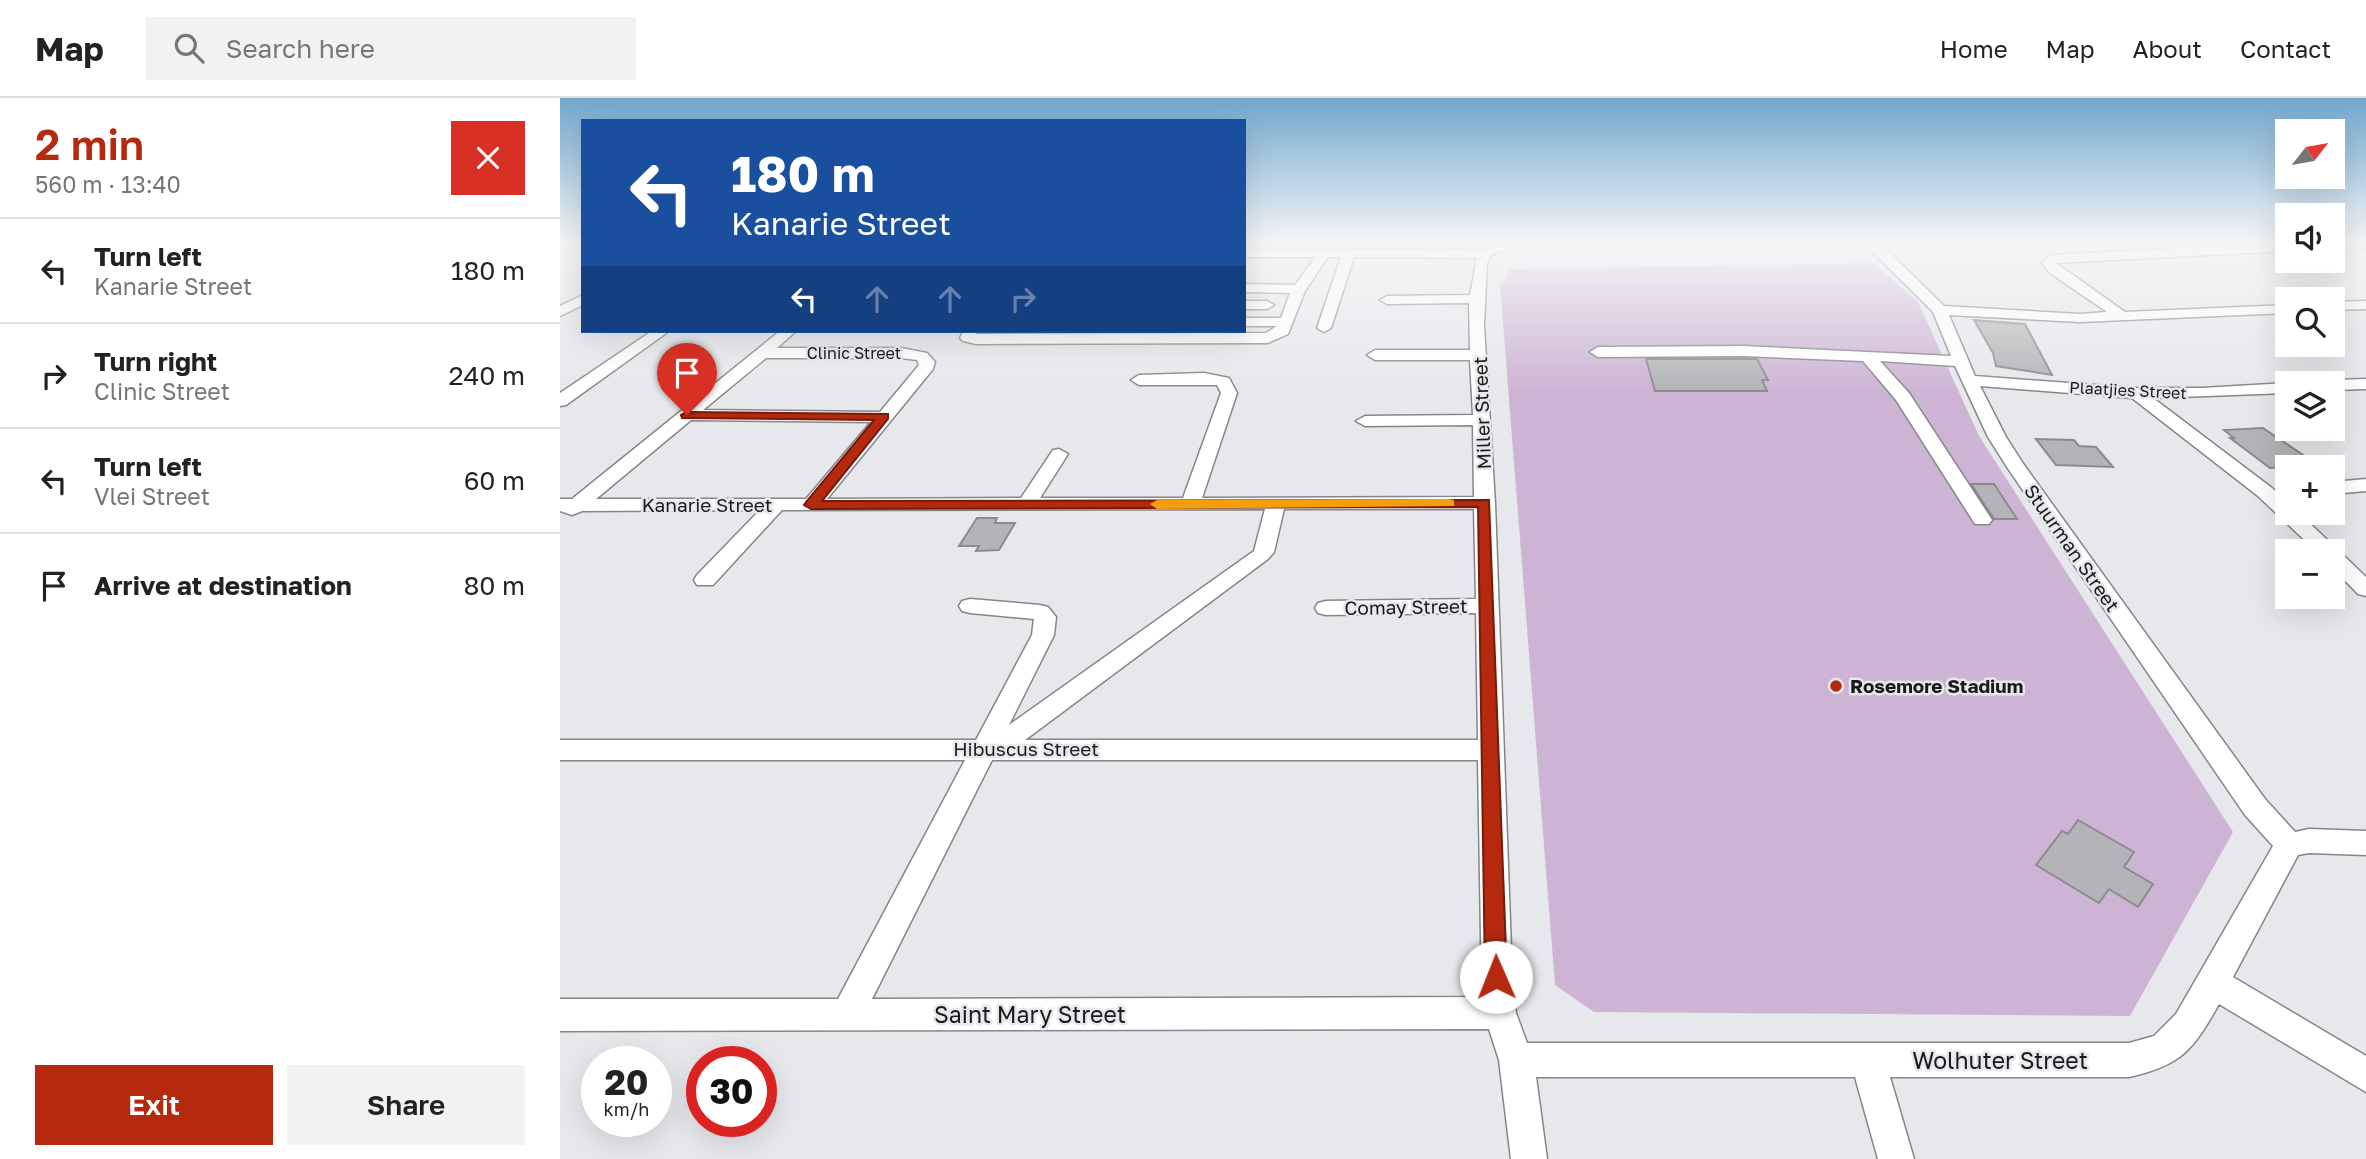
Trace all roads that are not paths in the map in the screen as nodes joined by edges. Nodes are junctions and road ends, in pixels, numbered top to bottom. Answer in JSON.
{"nodes":[{"id":1,"x":1298,"y":293,"type":"edge"},
{"id":2,"x":1336,"y":293,"type":"edge"},
{"id":3,"x":1477,"y":293,"type":"edge"},
{"id":4,"x":1922,"y":293,"type":"edge"},
{"id":5,"x":2087,"y":293,"type":"edge"},
{"id":6,"x":560,"y":295,"type":"edge"},
{"id":7,"x":581,"y":297,"type":"edge"},
{"id":8,"x":581,"y":298,"type":"edge"},
{"id":9,"x":1476,"y":299,"type":"junction"},
{"id":10,"x":1387,"y":300,"type":"dead end"},
{"id":11,"x":1246,"y":305,"type":"edge"},
{"id":12,"x":2366,"y":305,"type":"edge"},
{"id":13,"x":2345,"y":306,"type":"edge"},
{"id":14,"x":1940,"y":310,"type":"junction"},
{"id":15,"x":2275,"y":310,"type":"edge"},
{"id":16,"x":560,"y":312,"type":"edge"},
{"id":17,"x":1246,"y":312,"type":"edge"},
{"id":18,"x":2122,"y":316,"type":"junction"},
{"id":19,"x":1246,"y":322,"type":"edge"},
{"id":20,"x":1286,"y":322,"type":"junction"},
{"id":21,"x":1324,"y":328,"type":"dead end"},
{"id":22,"x":659,"y":333,"type":"edge"},
{"id":23,"x":787,"y":333,"type":"edge"},
{"id":24,"x":969,"y":333,"type":"edge"},
{"id":25,"x":1127,"y":333,"type":"edge"},
{"id":26,"x":1199,"y":333,"type":"edge"},
{"id":27,"x":1177,"y":334,"type":"edge"},
{"id":28,"x":1598,"y":352,"type":"dead end"},
{"id":29,"x":762,"y":354,"type":"junction"},
{"id":30,"x":1375,"y":355,"type":"dead end"},
{"id":31,"x":1480,"y":355,"type":"junction"},
{"id":32,"x":1867,"y":356,"type":"junction"},
{"id":33,"x":1965,"y":371,"type":"junction"},
{"id":34,"x":1139,"y":380,"type":"dead end"},
{"id":35,"x":2366,"y":384,"type":"edge"},
{"id":36,"x":2345,"y":385,"type":"edge"},
{"id":37,"x":2275,"y":389,"type":"edge"},
{"id":38,"x":2136,"y":393,"type":"junction"},
{"id":39,"x":560,"y":401,"type":"edge"},
{"id":40,"x":687,"y":415,"type":"junction"},
{"id":41,"x":883,"y":417,"type":"junction"},
{"id":42,"x":1481,"y":420,"type":"junction"},
{"id":43,"x":1365,"y":421,"type":"dead end"},
{"id":44,"x":1059,"y":454,"type":"dead end"},
{"id":45,"x":2366,"y":485,"type":"edge"},
{"id":46,"x":2345,"y":487,"type":"edge"},
{"id":47,"x":2265,"y":492,"type":"junction"},
{"id":48,"x":2275,"y":492,"type":"edge"},
{"id":49,"x":1485,"y":503,"type":"junction"},
{"id":50,"x":1276,"y":504,"type":"junction"},
{"id":51,"x":568,"y":505,"type":"edge"},
{"id":52,"x":776,"y":505,"type":"junction"},
{"id":53,"x":811,"y":505,"type":"junction"},
{"id":54,"x":1026,"y":505,"type":"junction"},
{"id":55,"x":1190,"y":505,"type":"junction"},
{"id":56,"x":560,"y":519,"type":"edge"},
{"id":57,"x":1982,"y":520,"type":"dead end"},
{"id":58,"x":2315,"y":539,"type":"edge"},
{"id":59,"x":2345,"y":568,"type":"edge"},
{"id":60,"x":705,"y":580,"type":"dead end"},
{"id":61,"x":2366,"y":589,"type":"edge"},
{"id":62,"x":970,"y":606,"type":"dead end"},
{"id":63,"x":1487,"y":606,"type":"junction"},
{"id":64,"x":1326,"y":608,"type":"dead end"},
{"id":65,"x":991,"y":749,"type":"junction"},
{"id":66,"x":560,"y":750,"type":"edge"},
{"id":67,"x":1492,"y":750,"type":"junction"},
{"id":68,"x":2366,"y":843,"type":"edge"},
{"id":69,"x":2289,"y":845,"type":"junction"},
{"id":70,"x":2213,"y":983,"type":"junction"},
{"id":71,"x":1500,"y":1013,"type":"junction"},
{"id":72,"x":560,"y":1015,"type":"edge"},
{"id":73,"x":847,"y":1015,"type":"junction"},
{"id":74,"x":1516,"y":1060,"type":"junction"},
{"id":75,"x":1868,"y":1061,"type":"junction"},
{"id":76,"x":2366,"y":1075,"type":"edge"},
{"id":77,"x":1529,"y":1159,"type":"edge"},
{"id":78,"x":1896,"y":1159,"type":"edge"}],
"edges":[{"from":1,"to":20,"type":"street"},
{"from":2,"to":21,"type":"street"},
{"from":3,"to":9,"type":"street","name":"Miller Street"},
{"from":4,"to":14,"type":"street","name":"Stuurman Street"},
{"from":5,"to":18,"type":"street"},
{"from":6,"to":7,"type":"street"},
{"from":8,"to":16,"type":"street"},
{"from":9,"to":10,"type":"street"},
{"from":9,"to":31,"type":"street","name":"Miller Street"},
{"from":11,"to":17,"type":"street"},
{"from":12,"to":13,"type":"street"},
{"from":14,"to":18,"type":"street"},
{"from":14,"to":33,"type":"street","name":"Stuurman Street"},
{"from":15,"to":18,"type":"street"},
{"from":19,"to":20,"type":"street"},
{"from":20,"to":27,"type":"street"},
{"from":22,"to":39,"type":"street"},
{"from":23,"to":29,"type":"street"},
{"from":24,"to":25,"type":"street"},
{"from":25,"to":27,"type":"street"},
{"from":26,"to":27,"type":"street"},
{"from":28,"to":32,"type":"street","name":"Plaatjies Street"},
{"from":29,"to":40,"type":"street"},
{"from":29,"to":41,"type":"street","name":"Clinic Street"},
{"from":30,"to":31,"type":"street"},
{"from":31,"to":42,"type":"street","name":"Miller Street"},
{"from":32,"to":33,"type":"street","name":"Plaatjies Street"},
{"from":32,"to":57,"type":"street"},
{"from":33,"to":38,"type":"street","name":"Plaatjies Street"},
{"from":33,"to":69,"type":"street","name":"Stuurman Street"},
{"from":34,"to":55,"type":"street"},
{"from":35,"to":36,"type":"street"},
{"from":37,"to":38,"type":"street","name":"Plaatjies Street"},
{"from":38,"to":47,"type":"street"},
{"from":40,"to":41,"type":"street"},
{"from":40,"to":51,"type":"street"},
{"from":41,"to":53,"type":"street","name":"Clinic Street"},
{"from":42,"to":43,"type":"street"},
{"from":42,"to":49,"type":"street","name":"Miller Street"},
{"from":44,"to":54,"type":"street"},
{"from":45,"to":46,"type":"street"},
{"from":47,"to":48,"type":"street"},
{"from":47,"to":58,"type":"street"},
{"from":49,"to":50,"type":"street","name":"Kanarie Street"},
{"from":49,"to":63,"type":"street","name":"Miller Street"},
{"from":50,"to":55,"type":"street","name":"Kanarie Street"},
{"from":50,"to":65,"type":"street"},
{"from":51,"to":52,"type":"street","name":"Kanarie Street"},
{"from":51,"to":56,"type":"street"},
{"from":52,"to":53,"type":"street","name":"Kanarie Street"},
{"from":52,"to":60,"type":"street"},
{"from":53,"to":54,"type":"street","name":"Kanarie Street"},
{"from":54,"to":55,"type":"street","name":"Kanarie Street"},
{"from":59,"to":61,"type":"street"},
{"from":62,"to":65,"type":"street"},
{"from":63,"to":64,"type":"street","name":"Comay Street"},
{"from":63,"to":67,"type":"street","name":"Miller Street"},
{"from":65,"to":66,"type":"street","name":"Hibuscus Street"},
{"from":65,"to":67,"type":"street","name":"Hibuscus Street"},
{"from":65,"to":73,"type":"street"},
{"from":67,"to":71,"type":"street","name":"Miller Street"},
{"from":68,"to":69,"type":"street"},
{"from":69,"to":70,"type":"street","name":"Wolhuter Street"},
{"from":70,"to":75,"type":"street","name":"Wolhuter Street"},
{"from":70,"to":76,"type":"street"},
{"from":71,"to":73,"type":"street","name":"Saint Mary Street"},
{"from":71,"to":74,"type":"street","name":"Miller Street"},
{"from":72,"to":73,"type":"street","name":"Saint Mary Street"},
{"from":74,"to":75,"type":"street","name":"Wolhuter Street"},
{"from":74,"to":77,"type":"street","name":"Miller Street"},
{"from":75,"to":78,"type":"street"}]}
